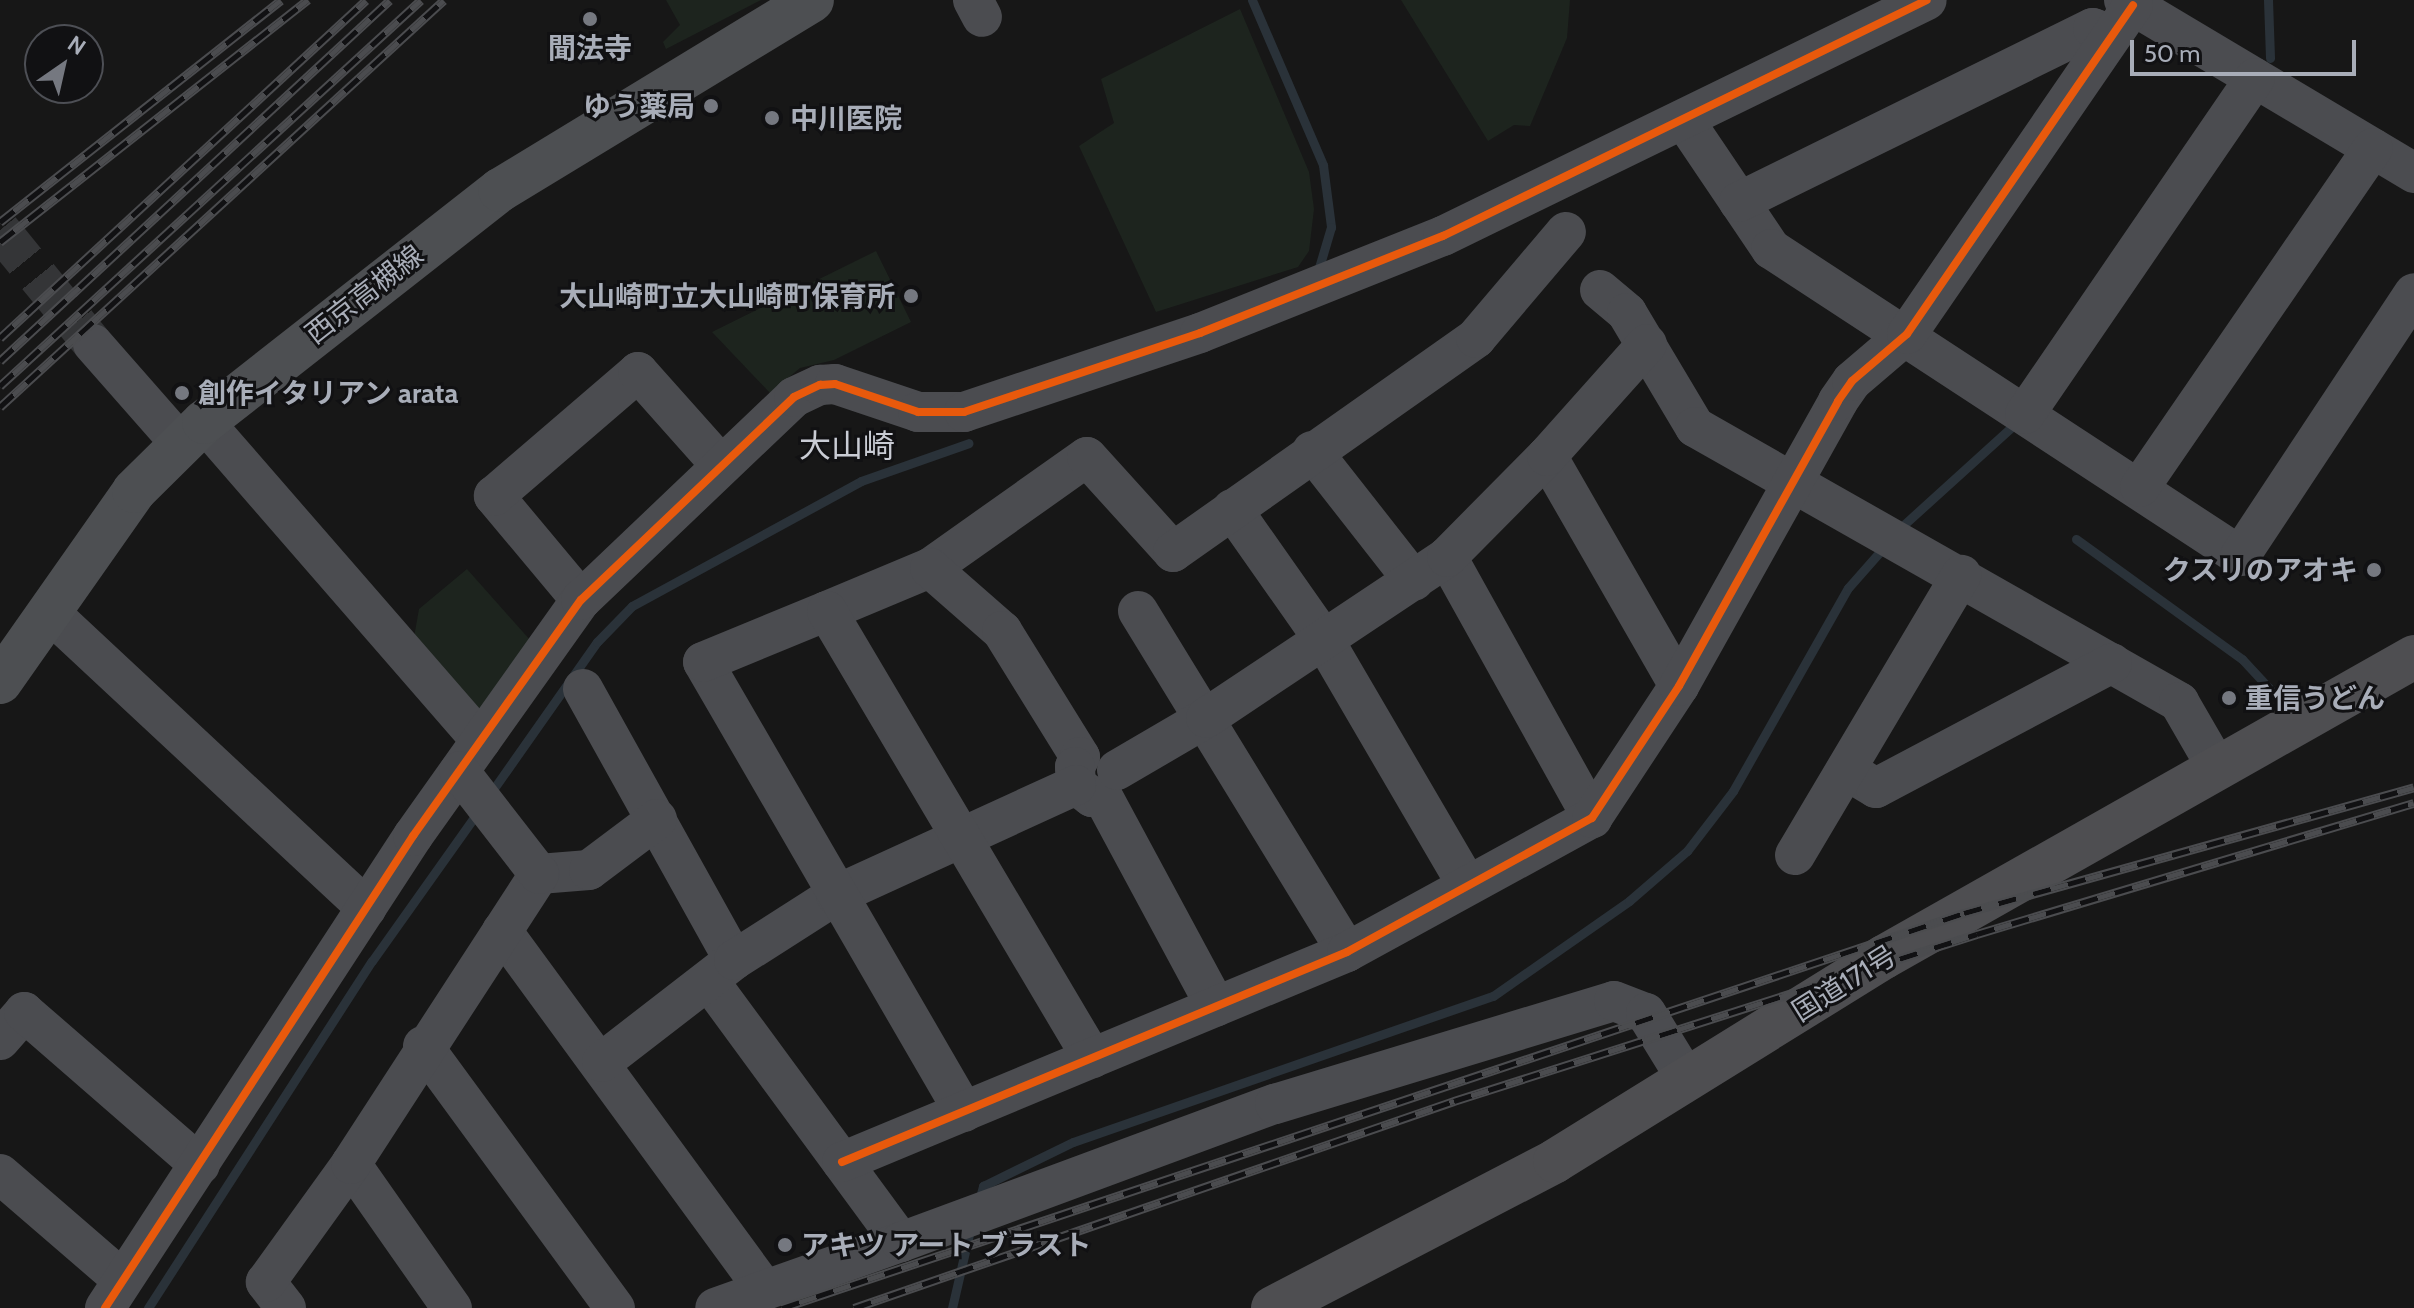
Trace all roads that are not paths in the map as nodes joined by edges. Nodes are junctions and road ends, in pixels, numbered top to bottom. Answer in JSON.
{"nodes":[{"id":1,"x":812,"y":0,"type":"edge"},
{"id":2,"x":1927,"y":0,"type":"edge"},
{"id":3,"x":2123,"y":13,"type":"edge"},
{"id":4,"x":2255,"y":78,"type":"junction"},
{"id":5,"x":1684,"y":120,"type":"junction"},
{"id":6,"x":2373,"y":148,"type":"junction"},
{"id":7,"x":2414,"y":173,"type":"edge"},
{"id":8,"x":1739,"y":202,"type":"junction"},
{"id":9,"x":1566,"y":232,"type":"dead end"},
{"id":10,"x":1600,"y":290,"type":"dead end"},
{"id":11,"x":2414,"y":293,"type":"edge"},
{"id":12,"x":1907,"y":334,"type":"junction"},
{"id":13,"x":93,"y":344,"type":"tunnel mouth"},
{"id":14,"x":1647,"y":344,"type":"junction"},
{"id":15,"x":2025,"y":414,"type":"junction"},
{"id":16,"x":192,"y":433,"type":"junction"},
{"id":17,"x":1312,"y":451,"type":"junction"},
{"id":18,"x":1547,"y":456,"type":"junction"},
{"id":19,"x":720,"y":464,"type":"junction"},
{"id":20,"x":1796,"y":483,"type":"junction"},
{"id":21,"x":2140,"y":487,"type":"junction"},
{"id":22,"x":1232,"y":509,"type":"junction"},
{"id":23,"x":1447,"y":557,"type":"junction"},
{"id":24,"x":930,"y":568,"type":"junction"},
{"id":25,"x":1961,"y":575,"type":"junction"},
{"id":26,"x":1414,"y":581,"type":"junction"},
{"id":27,"x":581,"y":600,"type":"junction"},
{"id":28,"x":827,"y":611,"type":"junction"},
{"id":29,"x":1138,"y":611,"type":"dead end"},
{"id":30,"x":49,"y":612,"type":"junction"},
{"id":31,"x":1324,"y":640,"type":"junction"},
{"id":32,"x":2414,"y":657,"type":"edge"},
{"id":33,"x":2112,"y":663,"type":"junction"},
{"id":34,"x":0,"y":682,"type":"edge"},
{"id":35,"x":1679,"y":686,"type":"junction"},
{"id":36,"x":583,"y":689,"type":"dead end"},
{"id":37,"x":1206,"y":718,"type":"junction"},
{"id":38,"x":2216,"y":766,"type":"junction"},
{"id":39,"x":1846,"y":770,"type":"junction"},
{"id":40,"x":1094,"y":777,"type":"junction"},
{"id":41,"x":476,"y":779,"type":"junction"},
{"id":42,"x":1592,"y":818,"type":"junction"},
{"id":43,"x":657,"y":819,"type":"junction"},
{"id":44,"x":962,"y":838,"type":"junction"},
{"id":45,"x":1795,"y":855,"type":"dead end"},
{"id":46,"x":539,"y":874,"type":"junction"},
{"id":47,"x":1466,"y":883,"type":"junction"},
{"id":48,"x":836,"y":895,"type":"junction"},
{"id":49,"x":366,"y":908,"type":"junction"},
{"id":50,"x":502,"y":931,"type":"junction"},
{"id":51,"x":1347,"y":952,"type":"junction"},
{"id":52,"x":722,"y":971,"type":"junction"},
{"id":53,"x":1216,"y":1007,"type":"junction"},
{"id":54,"x":0,"y":1040,"type":"edge"},
{"id":55,"x":423,"y":1046,"type":"junction"},
{"id":56,"x":1092,"y":1058,"type":"junction"},
{"id":57,"x":602,"y":1062,"type":"junction"},
{"id":58,"x":1687,"y":1080,"type":"junction"},
{"id":59,"x":964,"y":1112,"type":"junction"},
{"id":60,"x":842,"y":1162,"type":"junction"},
{"id":61,"x":351,"y":1164,"type":"junction"},
{"id":62,"x":200,"y":1165,"type":"junction"},
{"id":63,"x":0,"y":1174,"type":"edge"},
{"id":64,"x":901,"y":1242,"type":"junction"},
{"id":65,"x":765,"y":1290,"type":"junction"},
{"id":66,"x":114,"y":1294,"type":"edge"},
{"id":67,"x":286,"y":1308,"type":"edge"},
{"id":68,"x":452,"y":1308,"type":"edge"},
{"id":69,"x":615,"y":1308,"type":"edge"},
{"id":70,"x":715,"y":1308,"type":"edge"},
{"id":71,"x":1273,"y":1308,"type":"edge"}],
"edges":[{"from":1,"to":16,"type":"main road","name":"西京高槻線"},
{"from":2,"to":5,"type":"street"},
{"from":3,"to":4,"type":"street"},
{"from":3,"to":8,"type":"street"},
{"from":3,"to":12,"type":"street"},
{"from":4,"to":6,"type":"street"},
{"from":4,"to":15,"type":"street"},
{"from":5,"to":8,"type":"street"},
{"from":5,"to":19,"type":"street"},
{"from":6,"to":7,"type":"street"},
{"from":6,"to":21,"type":"street"},
{"from":8,"to":12,"type":"street"},
{"from":9,"to":17,"type":"street"},
{"from":10,"to":14,"type":"street"},
{"from":11,"to":21,"type":"street"},
{"from":12,"to":15,"type":"street"},
{"from":12,"to":20,"type":"street"},
{"from":13,"to":16,"type":"street"},
{"from":14,"to":18,"type":"street"},
{"from":14,"to":20,"type":"street"},
{"from":15,"to":21,"type":"street"},
{"from":16,"to":30,"type":"main road","name":"西京高槻線"},
{"from":16,"to":41,"type":"street"},
{"from":17,"to":22,"type":"street"},
{"from":17,"to":26,"type":"street"},
{"from":18,"to":23,"type":"street"},
{"from":18,"to":35,"type":"street"},
{"from":19,"to":27,"type":"street"},
{"from":19,"to":27,"type":"street"},
{"from":20,"to":25,"type":"street"},
{"from":20,"to":35,"type":"street"},
{"from":22,"to":24,"type":"street"},
{"from":22,"to":31,"type":"street"},
{"from":23,"to":26,"type":"street"},
{"from":23,"to":42,"type":"street"},
{"from":24,"to":28,"type":"street"},
{"from":24,"to":40,"type":"street"},
{"from":25,"to":33,"type":"street"},
{"from":25,"to":39,"type":"street"},
{"from":26,"to":31,"type":"street"},
{"from":27,"to":41,"type":"street"},
{"from":28,"to":44,"type":"street"},
{"from":28,"to":48,"type":"street"},
{"from":29,"to":37,"type":"street"},
{"from":30,"to":34,"type":"main road","name":"西京高槻線"},
{"from":30,"to":49,"type":"street"},
{"from":31,"to":37,"type":"street"},
{"from":31,"to":47,"type":"street"},
{"from":32,"to":38,"type":"highway","name":"国道171号"},
{"from":33,"to":38,"type":"street"},
{"from":33,"to":39,"type":"street"},
{"from":35,"to":42,"type":"street"},
{"from":36,"to":43,"type":"street"},
{"from":37,"to":40,"type":"street"},
{"from":37,"to":51,"type":"street"},
{"from":38,"to":58,"type":"highway","name":"国道171号"},
{"from":39,"to":45,"type":"street"},
{"from":40,"to":44,"type":"street"},
{"from":40,"to":53,"type":"street"},
{"from":41,"to":46,"type":"street"},
{"from":41,"to":49,"type":"street"},
{"from":42,"to":47,"type":"street"},
{"from":43,"to":46,"type":"street"},
{"from":43,"to":52,"type":"street"},
{"from":44,"to":48,"type":"street"},
{"from":44,"to":56,"type":"street"},
{"from":46,"to":50,"type":"street"},
{"from":47,"to":51,"type":"street"},
{"from":48,"to":52,"type":"street"},
{"from":48,"to":59,"type":"street"},
{"from":49,"to":62,"type":"street"},
{"from":50,"to":55,"type":"street"},
{"from":50,"to":57,"type":"street"},
{"from":51,"to":53,"type":"street"},
{"from":52,"to":57,"type":"street"},
{"from":52,"to":60,"type":"street"},
{"from":53,"to":56,"type":"street"},
{"from":54,"to":62,"type":"street"},
{"from":55,"to":61,"type":"street"},
{"from":55,"to":69,"type":"street"},
{"from":56,"to":59,"type":"street"},
{"from":57,"to":65,"type":"street"},
{"from":58,"to":64,"type":"street"},
{"from":58,"to":71,"type":"highway","name":"国道171号"},
{"from":59,"to":60,"type":"street"},
{"from":60,"to":64,"type":"street"},
{"from":61,"to":67,"type":"street"},
{"from":61,"to":68,"type":"street"},
{"from":62,"to":66,"type":"street"},
{"from":63,"to":66,"type":"street"},
{"from":64,"to":65,"type":"street"},
{"from":65,"to":70,"type":"street"}]}
